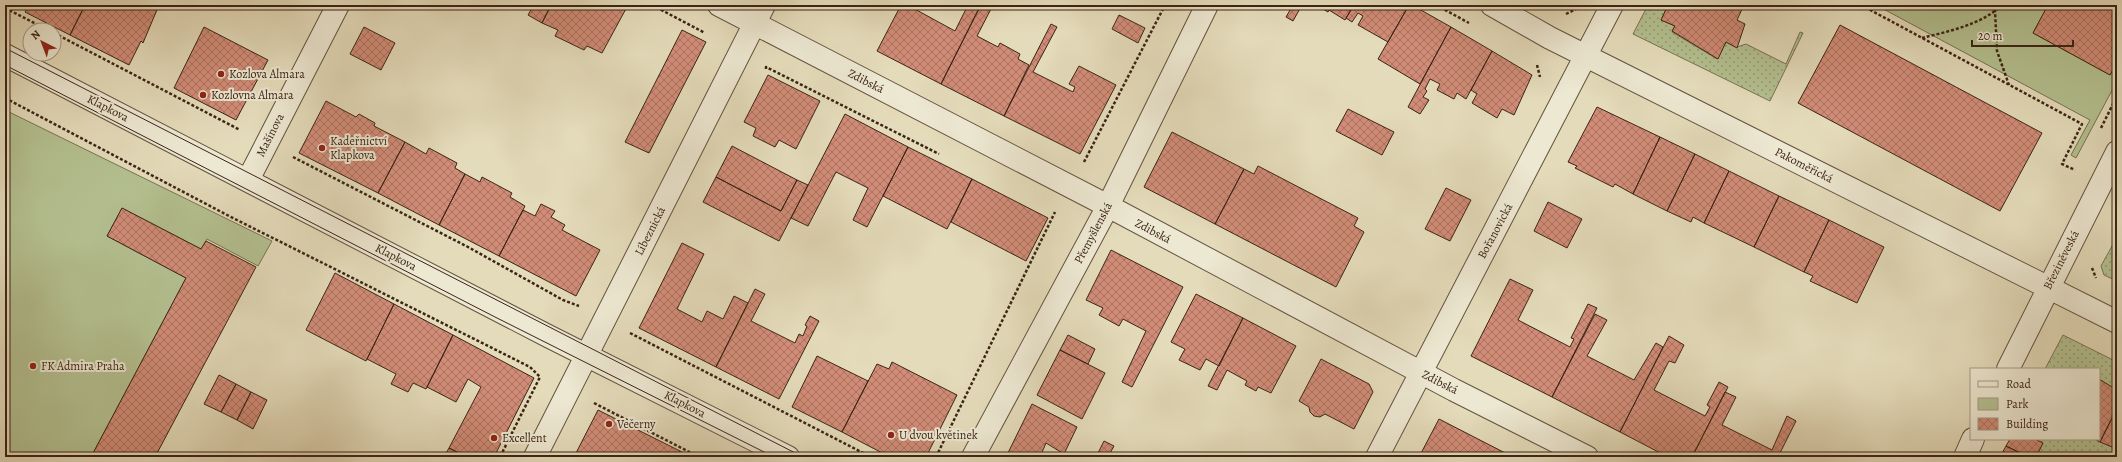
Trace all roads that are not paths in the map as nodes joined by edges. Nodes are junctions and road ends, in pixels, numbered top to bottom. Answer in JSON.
{"nodes":[{"id":1,"x":338,"y":5,"type":"edge"},
{"id":2,"x":719,"y":5,"type":"edge"},
{"id":3,"x":1206,"y":5,"type":"edge"},
{"id":4,"x":1492,"y":5,"type":"edge"},
{"id":5,"x":1612,"y":5,"type":"edge"},
{"id":6,"x":759,"y":14,"type":"edge"},
{"id":7,"x":5,"y":55,"type":"edge"},
{"id":8,"x":1586,"y":56,"type":"junction"},
{"id":9,"x":2117,"y":152,"type":"edge"},
{"id":10,"x":248,"y":180,"type":"junction"},
{"id":11,"x":1108,"y":206,"type":"junction"},
{"id":12,"x":2048,"y":287,"type":"junction"},
{"id":13,"x":2117,"y":322,"type":"edge"},
{"id":14,"x":587,"y":355,"type":"junction"},
{"id":15,"x":2008,"y":368,"type":"edge"},
{"id":16,"x":1421,"y":372,"type":"junction"},
{"id":17,"x":1974,"y":440,"type":"edge"},
{"id":18,"x":535,"y":457,"type":"edge"},
{"id":19,"x":788,"y":457,"type":"edge"},
{"id":20,"x":973,"y":457,"type":"edge"},
{"id":21,"x":1377,"y":457,"type":"edge"},
{"id":22,"x":1587,"y":457,"type":"edge"},
{"id":23,"x":1965,"y":457,"type":"edge"}],
"edges":[{"from":1,"to":10,"type":"street","name":"Mašínova"},
{"from":2,"to":6,"type":"street","name":"Zdibská"},
{"from":3,"to":11,"type":"street","name":"Přemyšlenská"},
{"from":4,"to":8,"type":"street","name":"Pakoměřická"},
{"from":5,"to":8,"type":"street","name":"Bořanovická"},
{"from":6,"to":11,"type":"street","name":"Zdibská"},
{"from":6,"to":14,"type":"street","name":"Líbeznická"},
{"from":7,"to":10,"type":"street","name":"Klapkova"},
{"from":8,"to":12,"type":"street","name":"Pakoměřická"},
{"from":8,"to":16,"type":"street","name":"Bořanovická"},
{"from":9,"to":12,"type":"street","name":"Březiněveská"},
{"from":10,"to":14,"type":"street","name":"Klapkova"},
{"from":11,"to":16,"type":"street","name":"Zdibská"},
{"from":11,"to":20,"type":"street","name":"Přemyšlenská"},
{"from":12,"to":13,"type":"street","name":"Pakoměřická"},
{"from":12,"to":15,"type":"street","name":"Březiněveská"},
{"from":14,"to":18,"type":"street","name":"Líbeznická"},
{"from":14,"to":19,"type":"street","name":"Klapkova"},
{"from":16,"to":21,"type":"street","name":"Bořanovická"},
{"from":16,"to":22,"type":"street","name":"Zdibská"},
{"from":17,"to":23,"type":"street"}]}
